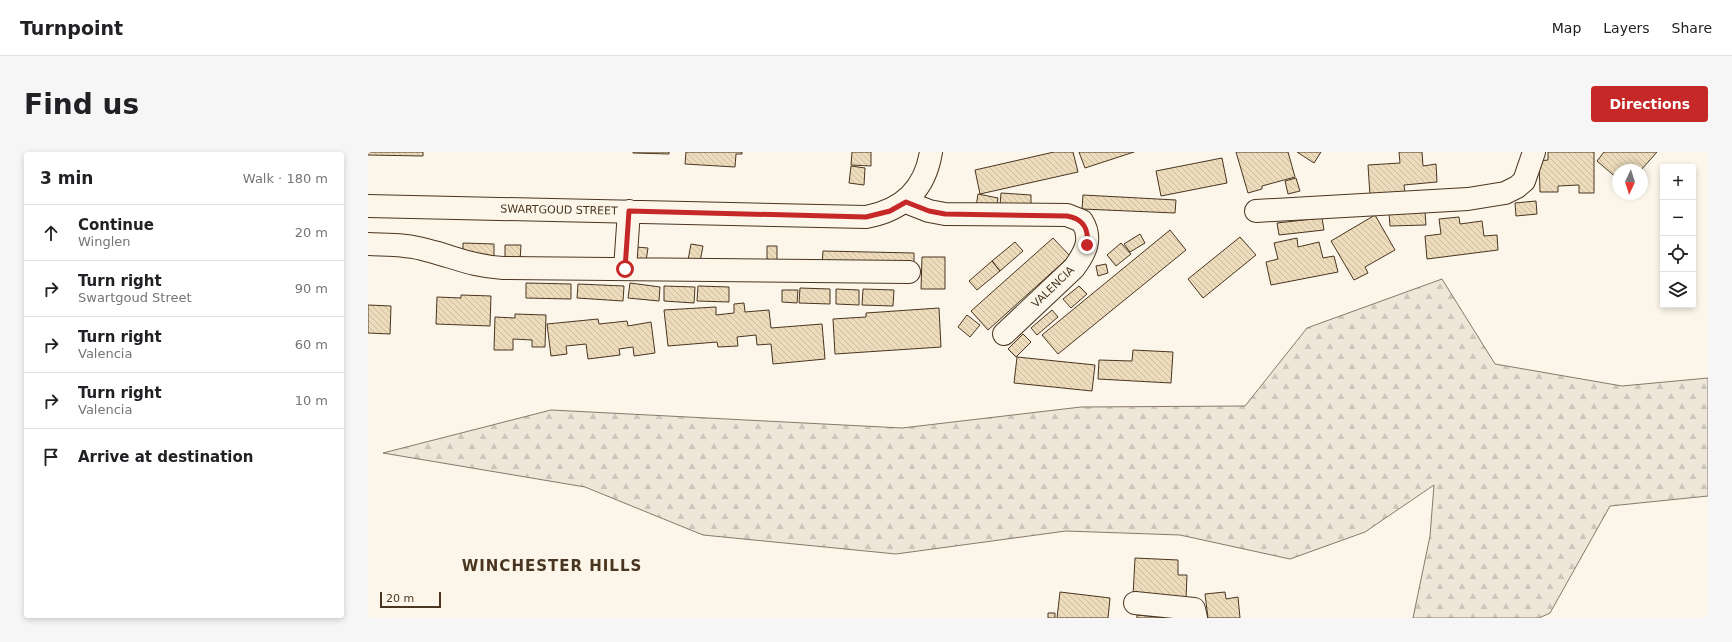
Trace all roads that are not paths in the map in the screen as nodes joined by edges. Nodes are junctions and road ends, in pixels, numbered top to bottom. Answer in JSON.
{"nodes":[{"id":1,"x":931,"y":152,"type":"edge"},
{"id":2,"x":1534,"y":152,"type":"edge"},
{"id":3,"x":906,"y":202,"type":"junction"},
{"id":4,"x":368,"y":206,"type":"edge"},
{"id":5,"x":629,"y":211,"type":"junction"},
{"id":6,"x":1256,"y":211,"type":"dead end"},
{"id":7,"x":368,"y":244,"type":"edge"},
{"id":8,"x":625,"y":269,"type":"junction"},
{"id":9,"x":909,"y":272,"type":"dead end"},
{"id":10,"x":1004,"y":334,"type":"dead end"},
{"id":11,"x":1135,"y":603,"type":"dead end"},
{"id":12,"x":1196,"y":618,"type":"edge"}],
"edges":[{"from":1,"to":3,"type":"street","name":"SWARTGOUD STREET"},
{"from":2,"to":6,"type":"street"},
{"from":3,"to":5,"type":"street","name":"SWARTGOUD STREET"},
{"from":3,"to":10,"type":"street","name":"VALENCIA"},
{"from":4,"to":5,"type":"street","name":"SWARTGOUD STREET"},
{"from":5,"to":8,"type":"street"},
{"from":7,"to":8,"type":"street"},
{"from":8,"to":9,"type":"street"},
{"from":11,"to":12,"type":"street"}]}
